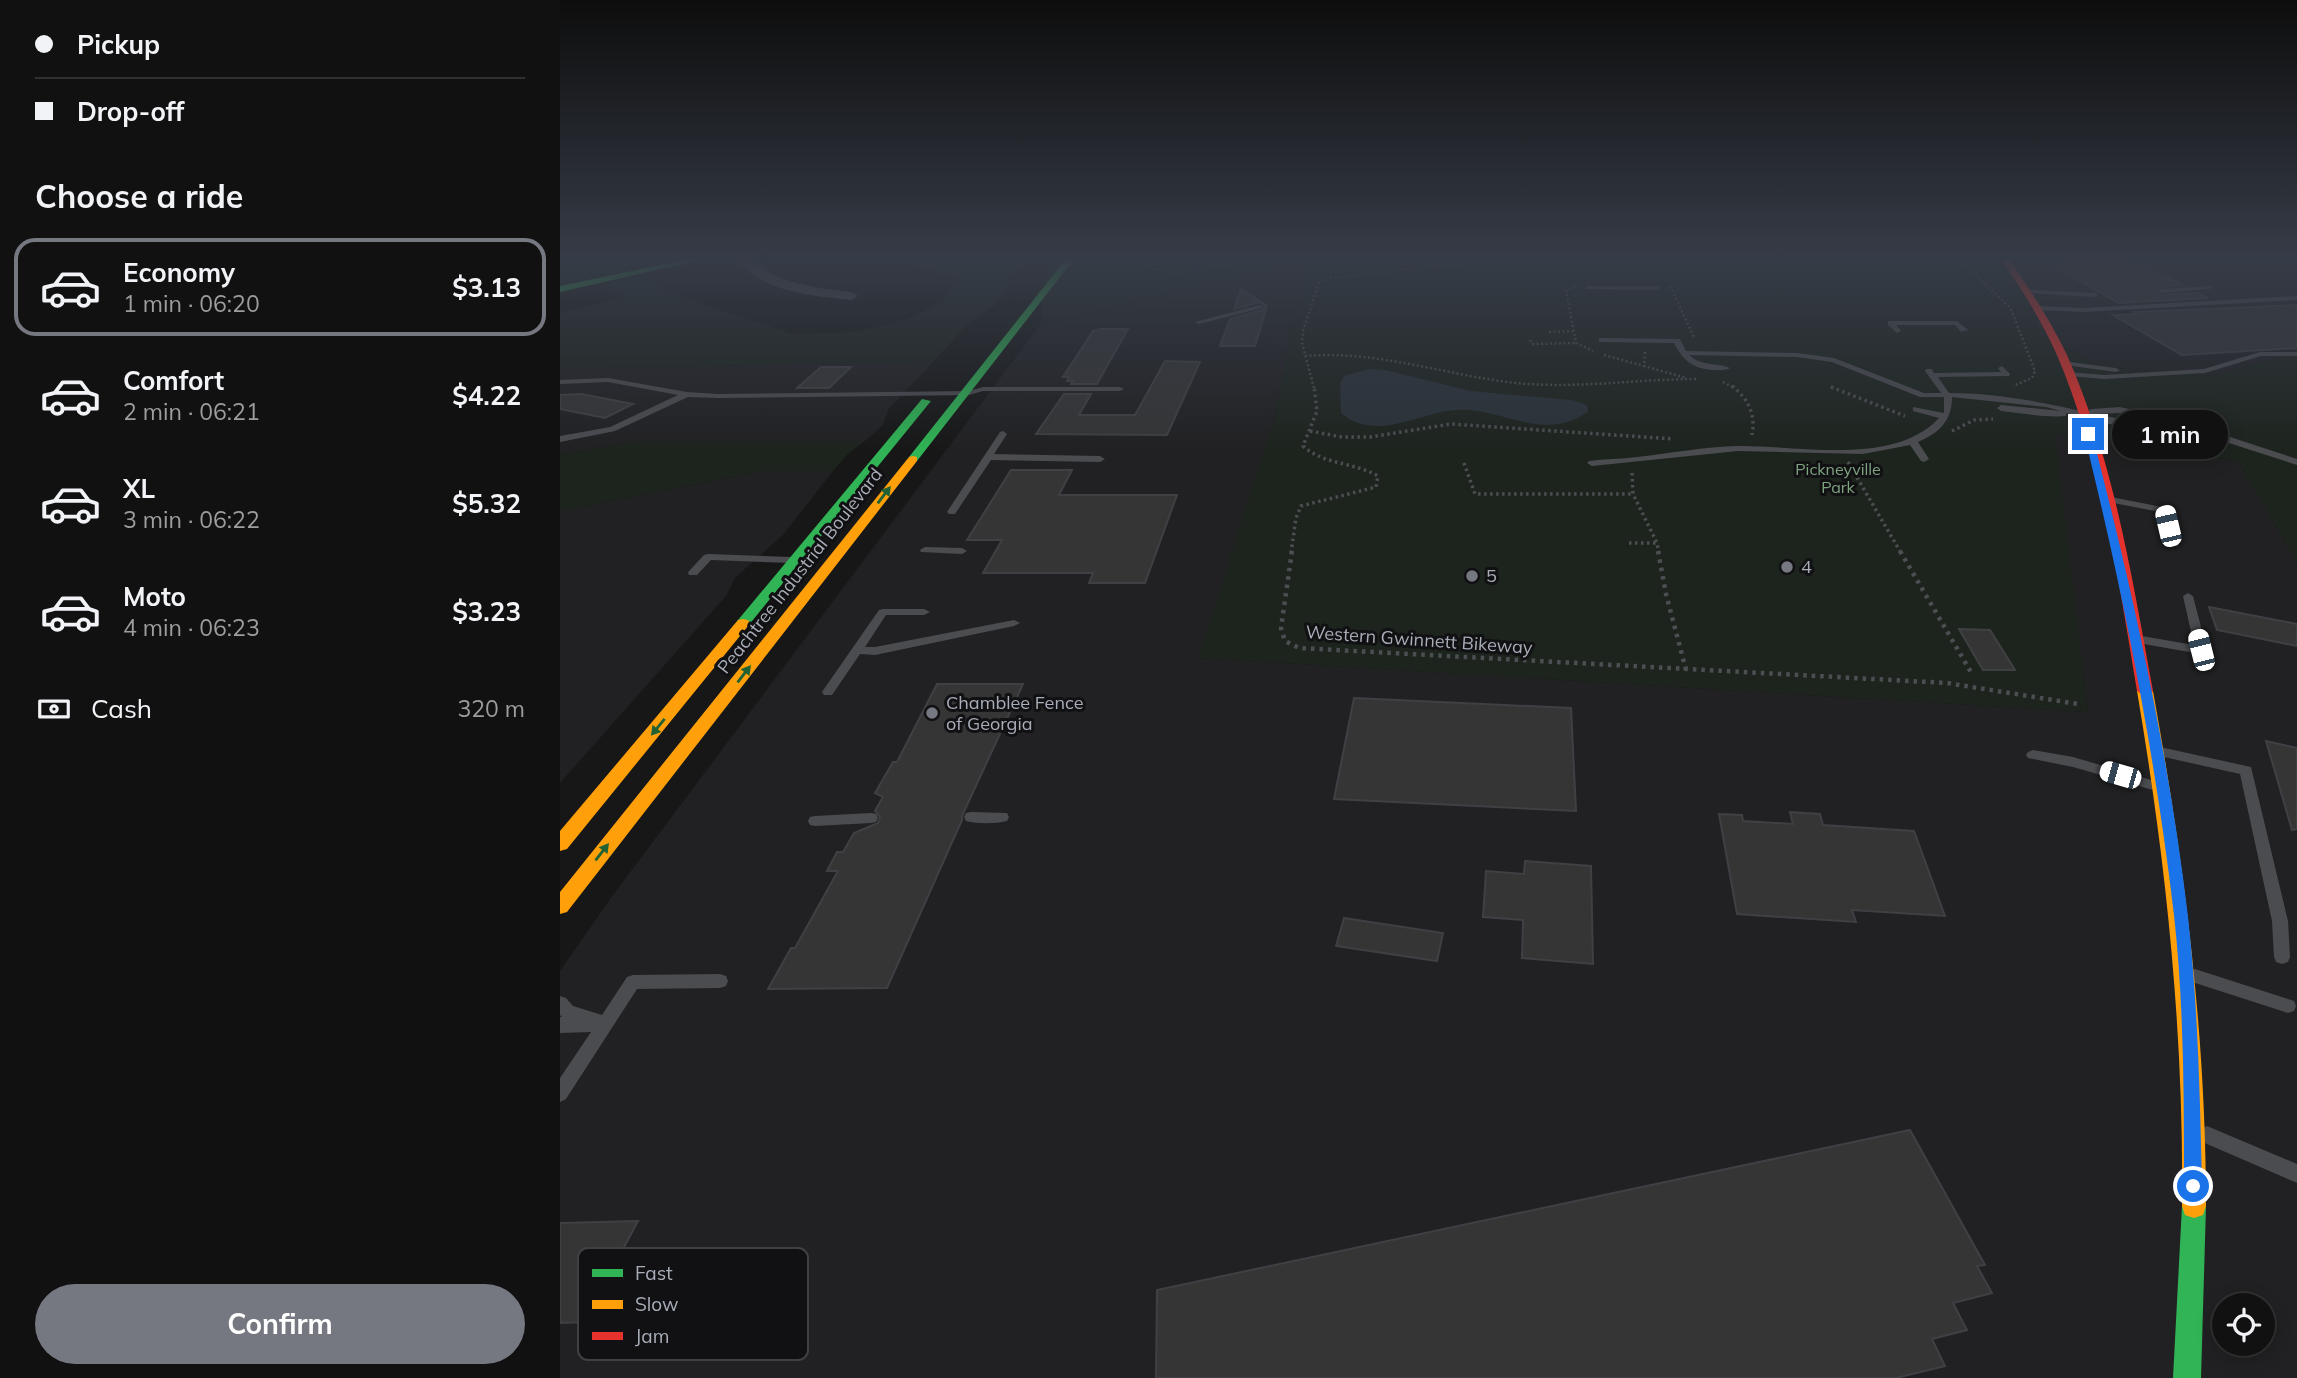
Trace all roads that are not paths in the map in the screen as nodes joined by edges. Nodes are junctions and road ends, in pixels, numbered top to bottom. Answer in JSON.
{"nodes":[{"id":1,"x":1020,"y":323,"type":"edge"},
{"id":2,"x":1891,"y":323,"type":"edge"},
{"id":3,"x":1894,"y":323,"type":"edge"},
{"id":4,"x":1955,"y":323,"type":"edge"},
{"id":5,"x":1957,"y":323,"type":"edge"},
{"id":6,"x":2047,"y":323,"type":"edge"},
{"id":7,"x":1964,"y":330,"type":"dead end"},
{"id":8,"x":1897,"y":331,"type":"dead end"},
{"id":9,"x":1602,"y":340,"type":"dead end"},
{"id":10,"x":1677,"y":341,"type":"joint"},
{"id":11,"x":1682,"y":353,"type":"junction"},
{"id":12,"x":2297,"y":354,"type":"edge"},
{"id":13,"x":1726,"y":368,"type":"dead end"},
{"id":14,"x":2001,"y":368,"type":"dead end"},
{"id":15,"x":2067,"y":369,"type":"junction"},
{"id":16,"x":949,"y":373,"type":"dead end"},
{"id":17,"x":2137,"y":375,"type":"joint"},
{"id":18,"x":1038,"y":381,"type":"dead end"},
{"id":19,"x":560,"y":382,"type":"edge"},
{"id":20,"x":1892,"y":382,"type":"joint"},
{"id":21,"x":966,"y":393,"type":"junction"},
{"id":22,"x":1117,"y":393,"type":"dead end"},
{"id":23,"x":687,"y":394,"type":"junction"},
{"id":24,"x":932,"y":394,"type":"junction"},
{"id":25,"x":1028,"y":396,"type":"junction"},
{"id":26,"x":1948,"y":397,"type":"junction"},
{"id":27,"x":1916,"y":409,"type":"dead end"},
{"id":28,"x":2082,"y":413,"type":"junction"},
{"id":29,"x":1945,"y":417,"type":"junction"},
{"id":30,"x":1003,"y":434,"type":"dead end"},
{"id":31,"x":560,"y":439,"type":"edge"},
{"id":32,"x":1913,"y":442,"type":"junction"},
{"id":33,"x":1870,"y":451,"type":"junction"},
{"id":34,"x":988,"y":457,"type":"junction"},
{"id":35,"x":1100,"y":459,"type":"dead end"},
{"id":36,"x":1924,"y":459,"type":"dead end"},
{"id":37,"x":1877,"y":461,"type":"dead end"},
{"id":38,"x":1592,"y":463,"type":"dead end"},
{"id":39,"x":2297,"y":463,"type":"edge"},
{"id":40,"x":2105,"y":499,"type":"junction"},
{"id":41,"x":952,"y":512,"type":"dead end"},
{"id":42,"x":2171,"y":541,"type":"dead end"},
{"id":43,"x":925,"y":550,"type":"dead end"},
{"id":44,"x":962,"y":551,"type":"dead end"},
{"id":45,"x":794,"y":561,"type":"junction"},
{"id":46,"x":693,"y":573,"type":"dead end"},
{"id":47,"x":2188,"y":596,"type":"dead end"},
{"id":48,"x":924,"y":611,"type":"dead end"},
{"id":49,"x":1014,"y":623,"type":"dead end"},
{"id":50,"x":2136,"y":639,"type":"junction"},
{"id":51,"x":857,"y":650,"type":"junction"},
{"id":52,"x":828,"y":692,"type":"dead end"},
{"id":53,"x":2157,"y":751,"type":"junction"},
{"id":54,"x":2033,"y":755,"type":"dead end"},
{"id":55,"x":2163,"y":788,"type":"junction"},
{"id":56,"x":971,"y":817,"type":"dead end"},
{"id":57,"x":1002,"y":817,"type":"dead end"},
{"id":58,"x":872,"y":818,"type":"dead end"},
{"id":59,"x":815,"y":821,"type":"dead end"},
{"id":60,"x":560,"y":844,"type":"edge"},
{"id":61,"x":560,"y":906,"type":"edge"},
{"id":62,"x":2283,"y":957,"type":"dead end"},
{"id":63,"x":2185,"y":972,"type":"junction"},
{"id":64,"x":720,"y":981,"type":"dead end"},
{"id":65,"x":560,"y":1003,"type":"edge"},
{"id":66,"x":2288,"y":1006,"type":"dead end"},
{"id":67,"x":606,"y":1024,"type":"junction"},
{"id":68,"x":560,"y":1025,"type":"edge"},
{"id":69,"x":565,"y":1071,"type":"edge"},
{"id":70,"x":560,"y":1094,"type":"edge"},
{"id":71,"x":2194,"y":1129,"type":"junction"},
{"id":72,"x":2297,"y":1174,"type":"edge"},
{"id":73,"x":2187,"y":1378,"type":"edge"}],
"edges":[{"from":1,"to":21,"type":"main road","name":"Peachtree Industrial Boulevard"},
{"from":2,"to":8,"type":"lane"},
{"from":3,"to":4,"type":"lane"},
{"from":5,"to":7,"type":"lane"},
{"from":6,"to":15,"type":"main road"},
{"from":9,"to":10,"type":"lane"},
{"from":10,"to":11,"type":"lane"},
{"from":11,"to":13,"type":"lane"},
{"from":11,"to":20,"type":"lane"},
{"from":12,"to":17,"type":"lane"},
{"from":14,"to":26,"type":"lane"},
{"from":15,"to":17,"type":"lane"},
{"from":15,"to":28,"type":"main road"},
{"from":16,"to":24,"type":"main road","name":"Peachtree Industrial Boulevard"},
{"from":18,"to":25,"type":"lane"},
{"from":19,"to":23,"type":"lane"},
{"from":20,"to":26,"type":"lane"},
{"from":21,"to":24,"type":"lane"},
{"from":21,"to":25,"type":"lane"},
{"from":61,"to":21,"type":"main road","name":"Peachtree Industrial Boulevard","one_way":true},
{"from":22,"to":25,"type":"lane"},
{"from":23,"to":24,"type":"lane"},
{"from":23,"to":31,"type":"lane"},
{"from":24,"to":45,"type":"main road","name":"Peachtree Industrial Boulevard"},
{"from":26,"to":28,"type":"lane"},
{"from":26,"to":29,"type":"lane"},
{"from":27,"to":29,"type":"lane"},
{"from":28,"to":39,"type":"lane"},
{"from":28,"to":40,"type":"main road"},
{"from":29,"to":32,"type":"lane"},
{"from":30,"to":34,"type":"lane"},
{"from":32,"to":33,"type":"lane"},
{"from":32,"to":36,"type":"lane"},
{"from":33,"to":37,"type":"lane"},
{"from":33,"to":38,"type":"lane"},
{"from":34,"to":35,"type":"lane"},
{"from":34,"to":41,"type":"lane"},
{"from":40,"to":42,"type":"lane"},
{"from":40,"to":50,"type":"main road"},
{"from":43,"to":44,"type":"lane"},
{"from":45,"to":46,"type":"lane"},
{"from":45,"to":60,"type":"main road","name":"Peachtree Industrial Boulevard","one_way":true},
{"from":47,"to":50,"type":"lane"},
{"from":48,"to":51,"type":"lane"},
{"from":49,"to":51,"type":"lane"},
{"from":50,"to":53,"type":"main road"},
{"from":51,"to":52,"type":"lane"},
{"from":53,"to":55,"type":"main road"},
{"from":53,"to":62,"type":"lane"},
{"from":54,"to":55,"type":"lane"},
{"from":55,"to":63,"type":"main road"},
{"from":56,"to":57,"type":"lane"},
{"from":58,"to":59,"type":"lane"},
{"from":63,"to":66,"type":"lane"},
{"from":63,"to":71,"type":"main road"},
{"from":64,"to":67,"type":"lane"},
{"from":65,"to":67,"type":"lane"},
{"from":67,"to":68,"type":"lane"},
{"from":67,"to":69,"type":"lane"},
{"from":69,"to":70,"type":"lane"},
{"from":71,"to":72,"type":"lane"},
{"from":71,"to":73,"type":"main road"}]}
